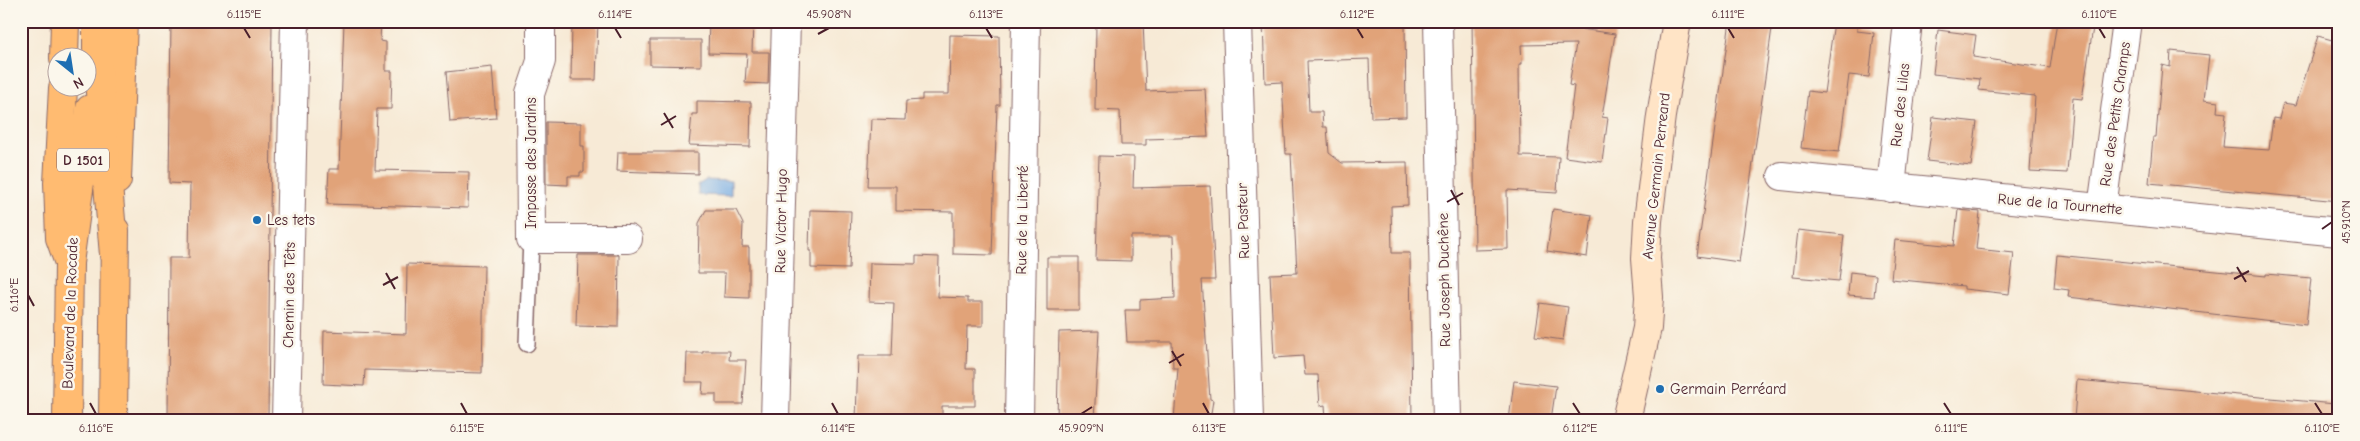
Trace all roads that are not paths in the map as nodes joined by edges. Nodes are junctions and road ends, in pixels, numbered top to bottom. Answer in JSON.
{"nodes":[{"id":1,"x":65,"y":21,"type":"edge"},
{"id":2,"x":97,"y":21,"type":"edge"},
{"id":3,"x":123,"y":21,"type":"edge"},
{"id":4,"x":294,"y":21,"type":"edge"},
{"id":5,"x":542,"y":21,"type":"edge"},
{"id":6,"x":786,"y":21,"type":"edge"},
{"id":7,"x":1026,"y":21,"type":"edge"},
{"id":8,"x":1237,"y":21,"type":"edge"},
{"id":9,"x":1438,"y":21,"type":"edge"},
{"id":10,"x":1677,"y":21,"type":"edge"},
{"id":11,"x":1908,"y":21,"type":"edge"},
{"id":12,"x":2127,"y":21,"type":"edge"},
{"id":13,"x":64,"y":48,"type":"edge"},
{"id":14,"x":97,"y":48,"type":"edge"},
{"id":15,"x":98,"y":70,"type":"edge"},
{"id":16,"x":62,"y":98,"type":"edge"},
{"id":17,"x":92,"y":98,"type":"edge"},
{"id":18,"x":1782,"y":176,"type":"dead end"},
{"id":19,"x":1891,"y":188,"type":"junction"},
{"id":20,"x":2102,"y":208,"type":"junction"},
{"id":21,"x":2339,"y":232,"type":"edge"},
{"id":22,"x":531,"y":239,"type":"junction"},
{"id":23,"x":628,"y":239,"type":"dead end"},
{"id":24,"x":114,"y":255,"type":"junction"},
{"id":25,"x":69,"y":262,"type":"junction"},
{"id":26,"x":527,"y":344,"type":"dead end"},
{"id":27,"x":67,"y":420,"type":"edge"},
{"id":28,"x":113,"y":420,"type":"edge"},
{"id":29,"x":286,"y":420,"type":"edge"},
{"id":30,"x":776,"y":420,"type":"edge"},
{"id":31,"x":1019,"y":420,"type":"edge"},
{"id":32,"x":1249,"y":420,"type":"edge"},
{"id":33,"x":1446,"y":420,"type":"edge"},
{"id":34,"x":1626,"y":420,"type":"edge"}],
"edges":[{"from":1,"to":13,"type":"main road"},
{"from":2,"to":14,"type":"main road","name":"Boulevard de la Rocade","number":"D 1501"},
{"from":3,"to":24,"type":"main road"},
{"from":4,"to":29,"type":"street","name":"Chemin des Têts"},
{"from":5,"to":22,"type":"street","name":"Impasse des Jardins"},
{"from":6,"to":30,"type":"street","name":"Rue Victor Hugo"},
{"from":7,"to":31,"type":"street","name":"Rue de la Liberté"},
{"from":8,"to":32,"type":"street","name":"Rue Pasteur"},
{"from":9,"to":33,"type":"street","name":"Rue Joseph Duchêne"},
{"from":10,"to":34,"type":"main road","name":"Avenue Germain Perreard"},
{"from":11,"to":19,"type":"street","name":"Rue des Lilas"},
{"from":12,"to":20,"type":"street","name":"Rue des Petits Champs"},
{"from":15,"to":24,"type":"main road","name":"Boulevard de la Rocade","number":"D 1501"},
{"from":16,"to":25,"type":"main road"},
{"from":17,"to":25,"type":"main road","name":"Boulevard de la Rocade","number":"D 1501"},
{"from":18,"to":19,"type":"street","name":"Rue de la Tournette"},
{"from":19,"to":20,"type":"street","name":"Rue de la Tournette"},
{"from":20,"to":21,"type":"street","name":"Rue de la Tournette"},
{"from":22,"to":23,"type":"street","name":"Impasse des Jardins"},
{"from":22,"to":26,"type":"lane"},
{"from":24,"to":28,"type":"main road","name":"Boulevard de la Rocade","number":"D 1501"},
{"from":25,"to":27,"type":"main road","name":"Boulevard de la Rocade","number":"D 1501"}]}
